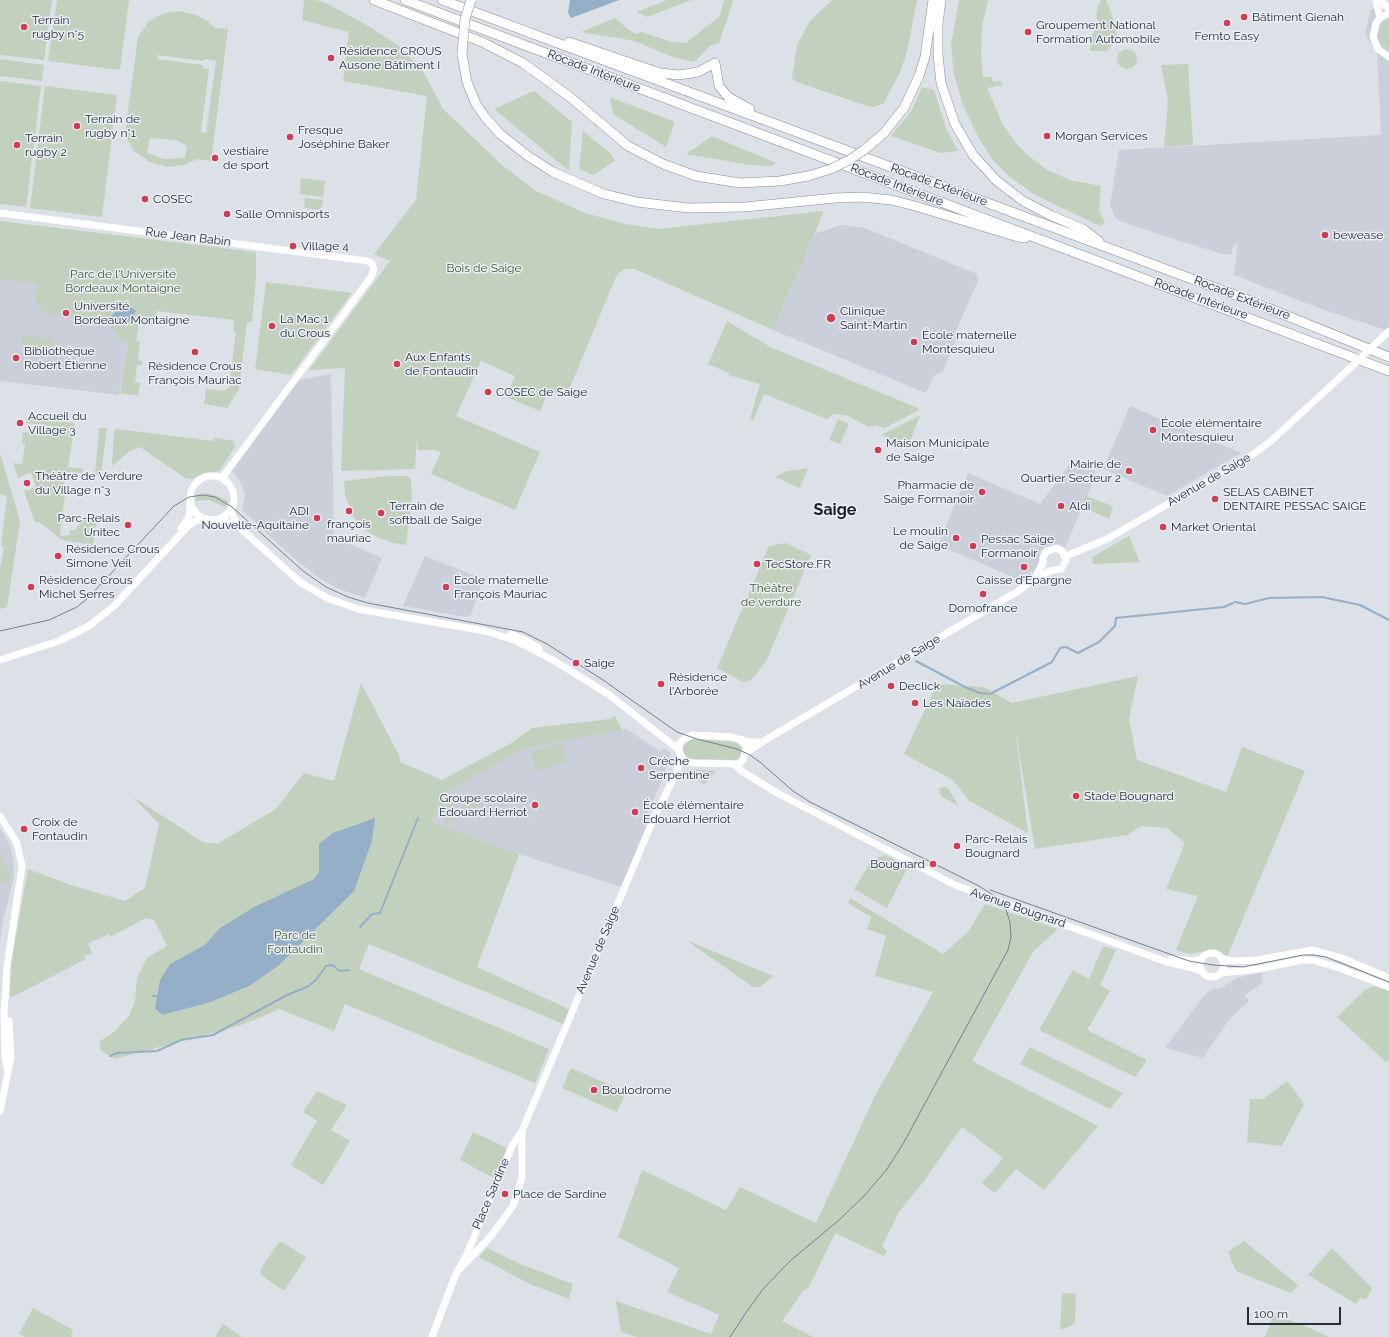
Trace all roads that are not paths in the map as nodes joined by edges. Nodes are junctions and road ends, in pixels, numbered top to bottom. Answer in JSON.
{"nodes":[{"id":1,"x":374,"y":0,"type":"edge"},
{"id":2,"x":405,"y":0,"type":"edge"},
{"id":3,"x":442,"y":0,"type":"edge"},
{"id":4,"x":471,"y":0,"type":"edge"},
{"id":5,"x":933,"y":0,"type":"edge"},
{"id":6,"x":942,"y":0,"type":"edge"},
{"id":7,"x":1376,"y":0,"type":"edge"},
{"id":8,"x":1380,"y":0,"type":"edge"},
{"id":9,"x":1389,"y":9,"type":"edge"},
{"id":10,"x":1389,"y":13,"type":"edge"},
{"id":11,"x":1380,"y":18,"type":"junction"},
{"id":12,"x":511,"y":26,"type":"junction"},
{"id":13,"x":1389,"y":57,"type":"edge"},
{"id":14,"x":820,"y":141,"type":"junction"},
{"id":15,"x":0,"y":213,"type":"edge"},
{"id":16,"x":1039,"y":239,"type":"junction"},
{"id":17,"x":1110,"y":248,"type":"junction"},
{"id":18,"x":1389,"y":331,"type":"edge"},
{"id":19,"x":1389,"y":357,"type":"edge"},
{"id":20,"x":1389,"y":371,"type":"edge"},
{"id":21,"x":222,"y":478,"type":"junction"},
{"id":22,"x":190,"y":503,"type":"junction"},
{"id":23,"x":230,"y":510,"type":"junction"},
{"id":24,"x":211,"y":519,"type":"junction"},
{"id":25,"x":239,"y":527,"type":"junction"},
{"id":26,"x":1066,"y":556,"type":"junction"},
{"id":27,"x":1043,"y":563,"type":"junction"},
{"id":28,"x":1050,"y":570,"type":"junction"},
{"id":29,"x":1034,"y":580,"type":"junction"},
{"id":30,"x":0,"y":656,"type":"edge"},
{"id":31,"x":0,"y":660,"type":"edge"},
{"id":32,"x":660,"y":734,"type":"junction"},
{"id":33,"x":739,"y":739,"type":"junction"},
{"id":34,"x":683,"y":740,"type":"junction"},
{"id":35,"x":762,"y":742,"type":"junction"},
{"id":36,"x":679,"y":753,"type":"junction"},
{"id":37,"x":746,"y":753,"type":"junction"},
{"id":38,"x":688,"y":762,"type":"junction"},
{"id":39,"x":738,"y":764,"type":"junction"},
{"id":40,"x":677,"y":770,"type":"junction"},
{"id":41,"x":0,"y":816,"type":"edge"},
{"id":42,"x":1160,"y":958,"type":"junction"},
{"id":43,"x":1221,"y":958,"type":"junction"},
{"id":44,"x":1202,"y":959,"type":"junction"},
{"id":45,"x":1203,"y":972,"type":"junction"},
{"id":46,"x":1221,"y":973,"type":"junction"},
{"id":47,"x":1389,"y":978,"type":"edge"},
{"id":48,"x":1389,"y":987,"type":"edge"},
{"id":49,"x":0,"y":1111,"type":"edge"},
{"id":50,"x":522,"y":1131,"type":"joint"},
{"id":51,"x":518,"y":1144,"type":"junction"},
{"id":52,"x":470,"y":1247,"type":"junction"},
{"id":53,"x":477,"y":1251,"type":"junction"},
{"id":54,"x":457,"y":1272,"type":"junction"},
{"id":55,"x":432,"y":1337,"type":"edge"}],
"edges":[{"from":1,"to":5,"type":"highway","bridge":true},
{"from":2,"to":16,"type":"highway","name":"Rocade Intérieure"},
{"from":3,"to":12,"type":"highway","name":"Rocade Extérieure"},
{"from":4,"to":16,"type":"highway","bridge":true},
{"from":6,"to":17,"type":"highway"},
{"from":7,"to":11,"type":"main road"},
{"from":8,"to":9,"type":"main road"},
{"from":10,"to":11,"type":"main road"},
{"from":11,"to":13,"type":"main road"},
{"from":12,"to":14,"type":"highway","name":"Rocade Extérieure"},
{"from":12,"to":14,"type":"highway"},
{"from":14,"to":17,"type":"highway","name":"Rocade Extérieure"},
{"from":15,"to":21,"type":"main road","name":"Rue Jean Babin"},
{"from":16,"to":20,"type":"highway","name":"Rocade Intérieure"},
{"from":17,"to":19,"type":"highway","name":"Rocade Extérieure"},
{"from":18,"to":26,"type":"main road","name":"Avenue de Saige","bridge":true},
{"from":21,"to":22,"type":"main road"},
{"from":21,"to":23,"type":"main road"},
{"from":22,"to":24,"type":"main road"},
{"from":22,"to":30,"type":"main road"},
{"from":23,"to":24,"type":"main road"},
{"from":23,"to":25,"type":"main road"},
{"from":24,"to":25,"type":"main road"},
{"from":24,"to":31,"type":"main road"},
{"from":25,"to":32,"type":"main road"},
{"from":26,"to":27,"type":"main road","name":"Avenue de Saige"},
{"from":26,"to":28,"type":"main road","name":"Avenue de Saige"},
{"from":27,"to":28,"type":"main road"},
{"from":27,"to":29,"type":"main road","name":"Avenue de Saige"},
{"from":28,"to":29,"type":"main road","name":"Avenue de Saige"},
{"from":29,"to":35,"type":"main road","name":"Avenue de Saige"},
{"from":32,"to":34,"type":"main road"},
{"from":32,"to":36,"type":"main road"},
{"from":33,"to":34,"type":"main road"},
{"from":33,"to":35,"type":"main road"},
{"from":33,"to":37,"type":"main road"},
{"from":34,"to":36,"type":"main road","name":"Avenue de Saige"},
{"from":35,"to":37,"type":"main road","name":"Avenue de Saige"},
{"from":36,"to":38,"type":"main road"},
{"from":36,"to":40,"type":"main road","name":"Avenue de Saige"},
{"from":37,"to":39,"type":"main road"},
{"from":38,"to":39,"type":"main road"},
{"from":38,"to":40,"type":"main road","name":"Avenue de Saige"},
{"from":39,"to":42,"type":"main road","name":"Avenue Bougnard"},
{"from":40,"to":50,"type":"main road","name":"Avenue de Saige"},
{"from":41,"to":49,"type":"main road"},
{"from":42,"to":44,"type":"main road","name":"Avenue Bougnard"},
{"from":42,"to":45,"type":"main road","name":"Avenue Bougnard"},
{"from":43,"to":44,"type":"main road","name":"Avenue Bougnard"},
{"from":43,"to":46,"type":"main road"},
{"from":43,"to":47,"type":"main road","name":"Avenue Bougnard"},
{"from":44,"to":45,"type":"main road"},
{"from":45,"to":46,"type":"main road","name":"Avenue Bougnard"},
{"from":46,"to":48,"type":"main road","name":"Avenue Bougnard"},
{"from":50,"to":51,"type":"main road","name":"Place Sardine"},
{"from":51,"to":52,"type":"main road","name":"Place Sardine"},
{"from":51,"to":53,"type":"main road","name":"Place Sardine"},
{"from":52,"to":53,"type":"main road"},
{"from":52,"to":54,"type":"main road","name":"Place Sardine"},
{"from":53,"to":54,"type":"main road","name":"Place Sardine"},
{"from":54,"to":55,"type":"main road"}]}
